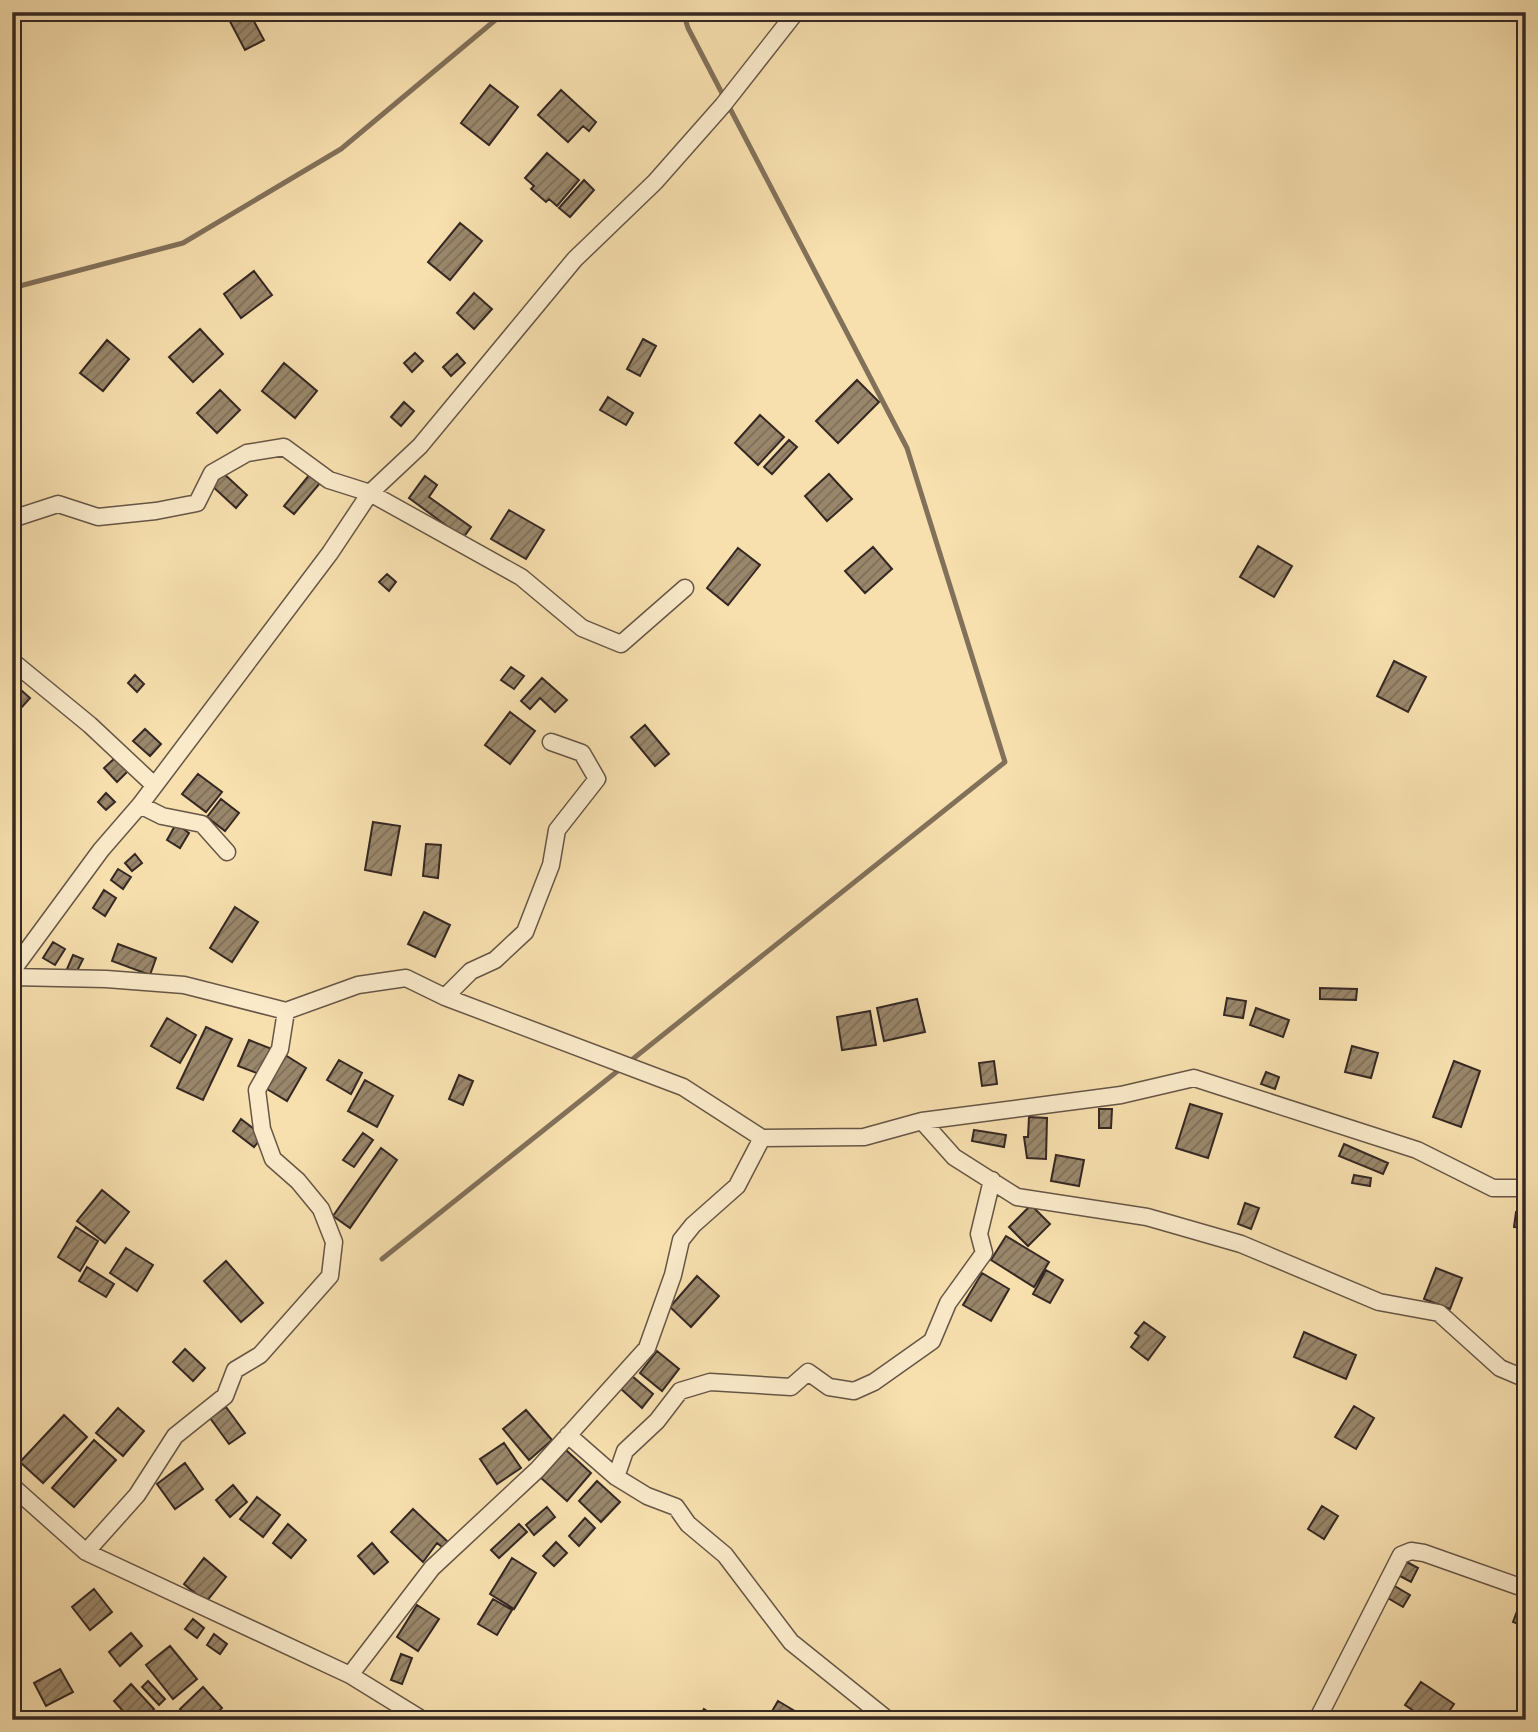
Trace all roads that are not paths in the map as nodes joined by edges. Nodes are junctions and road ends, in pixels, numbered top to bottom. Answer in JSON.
{"nodes":[{"id":1,"x":796,"y":12,"type":"edge"},
{"id":2,"x":370,"y":494,"type":"junction"},
{"id":3,"x":12,"y":519,"type":"edge"},
{"id":4,"x":685,"y":588,"type":"dead end"},
{"id":5,"x":12,"y":660,"type":"edge"},
{"id":6,"x":551,"y":742,"type":"dead end"},
{"id":7,"x":154,"y":785,"type":"junction"},
{"id":8,"x":140,"y":805,"type":"junction"},
{"id":9,"x":227,"y":852,"type":"dead end"},
{"id":10,"x":12,"y":971,"type":"edge"},
{"id":11,"x":12,"y":977,"type":"edge"},
{"id":12,"x":445,"y":997,"type":"junction"},
{"id":13,"x":286,"y":1011,"type":"junction"},
{"id":14,"x":922,"y":1121,"type":"junction"},
{"id":15,"x":762,"y":1138,"type":"junction"},
{"id":16,"x":992,"y":1180,"type":"junction"},
{"id":17,"x":1526,"y":1188,"type":"edge"},
{"id":18,"x":1526,"y":1379,"type":"edge"},
{"id":19,"x":568,"y":1435,"type":"junction"},
{"id":20,"x":616,"y":1477,"type":"junction"},
{"id":21,"x":12,"y":1486,"type":"edge"},
{"id":22,"x":86,"y":1552,"type":"junction"},
{"id":23,"x":1526,"y":1589,"type":"edge"},
{"id":24,"x":350,"y":1675,"type":"junction"},
{"id":25,"x":422,"y":1720,"type":"edge"},
{"id":26,"x":888,"y":1720,"type":"edge"},
{"id":27,"x":1317,"y":1720,"type":"edge"}],
"edges":[{"from":1,"to":2,"type":"street"},
{"from":2,"to":3,"type":"street"},
{"from":2,"to":4,"type":"street"},
{"from":2,"to":7,"type":"street"},
{"from":5,"to":7,"type":"street"},
{"from":6,"to":12,"type":"street"},
{"from":7,"to":8,"type":"street"},
{"from":8,"to":9,"type":"street"},
{"from":8,"to":10,"type":"street"},
{"from":11,"to":13,"type":"street"},
{"from":12,"to":13,"type":"street"},
{"from":12,"to":15,"type":"street"},
{"from":13,"to":22,"type":"street"},
{"from":14,"to":15,"type":"street"},
{"from":14,"to":16,"type":"street"},
{"from":14,"to":17,"type":"street"},
{"from":15,"to":19,"type":"street"},
{"from":16,"to":18,"type":"street"},
{"from":16,"to":20,"type":"street"},
{"from":19,"to":20,"type":"street"},
{"from":19,"to":24,"type":"street"},
{"from":20,"to":26,"type":"street"},
{"from":21,"to":22,"type":"street"},
{"from":22,"to":24,"type":"street"},
{"from":23,"to":27,"type":"street"},
{"from":24,"to":25,"type":"street"}]}
